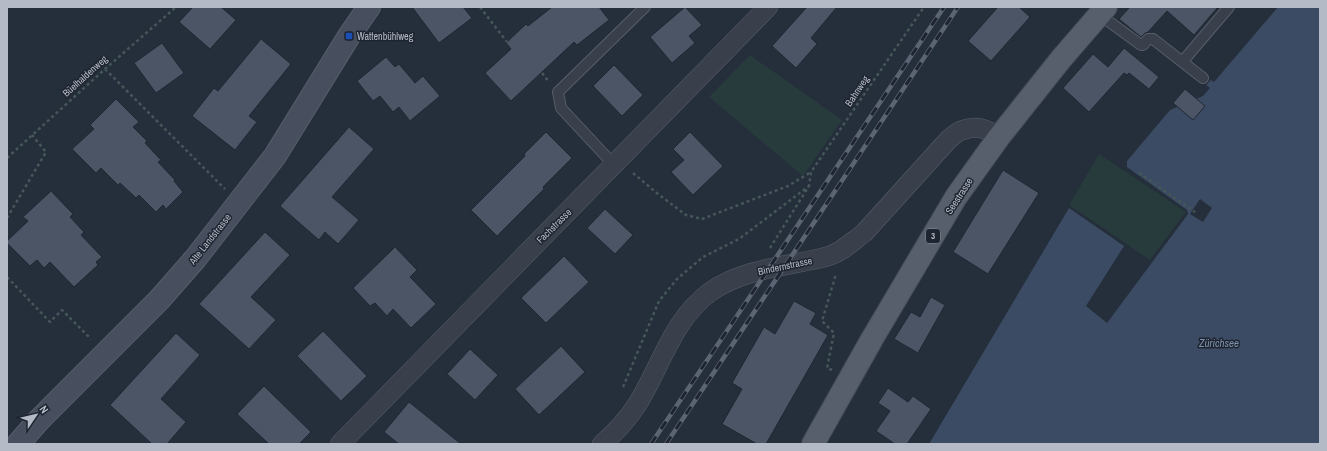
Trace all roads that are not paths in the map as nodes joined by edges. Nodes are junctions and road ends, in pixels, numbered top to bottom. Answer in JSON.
{"nodes":[{"id":1,"x":369,"y":7,"type":"edge"},
{"id":2,"x":646,"y":7,"type":"edge"},
{"id":3,"x":768,"y":7,"type":"edge"},
{"id":4,"x":1229,"y":7,"type":"edge"},
{"id":5,"x":1103,"y":11,"type":"edge"},
{"id":6,"x":1183,"y":61,"type":"junction"},
{"id":7,"x":1203,"y":78,"type":"dead end"},
{"id":8,"x":999,"y":137,"type":"junction"},
{"id":9,"x":622,"y":168,"type":"junction"},
{"id":10,"x":18,"y":444,"type":"edge"},
{"id":11,"x":340,"y":444,"type":"edge"},
{"id":12,"x":602,"y":444,"type":"edge"},
{"id":13,"x":813,"y":444,"type":"edge"}],
"edges":[{"from":1,"to":10,"type":"main road","name":"Alte Landstrasse"},
{"from":2,"to":9,"type":"lane"},
{"from":3,"to":9,"type":"street","name":"Fachstrasse"},
{"from":4,"to":6,"type":"lane"},
{"from":5,"to":6,"type":"lane"},
{"from":5,"to":8,"type":"main road","name":"Seestrasse","number":"3"},
{"from":6,"to":7,"type":"lane"},
{"from":8,"to":12,"type":"street","name":"Bindernstrasse"},
{"from":8,"to":13,"type":"main road","name":"Seestrasse","number":"3"},
{"from":9,"to":11,"type":"street","name":"Fachstrasse"}]}
